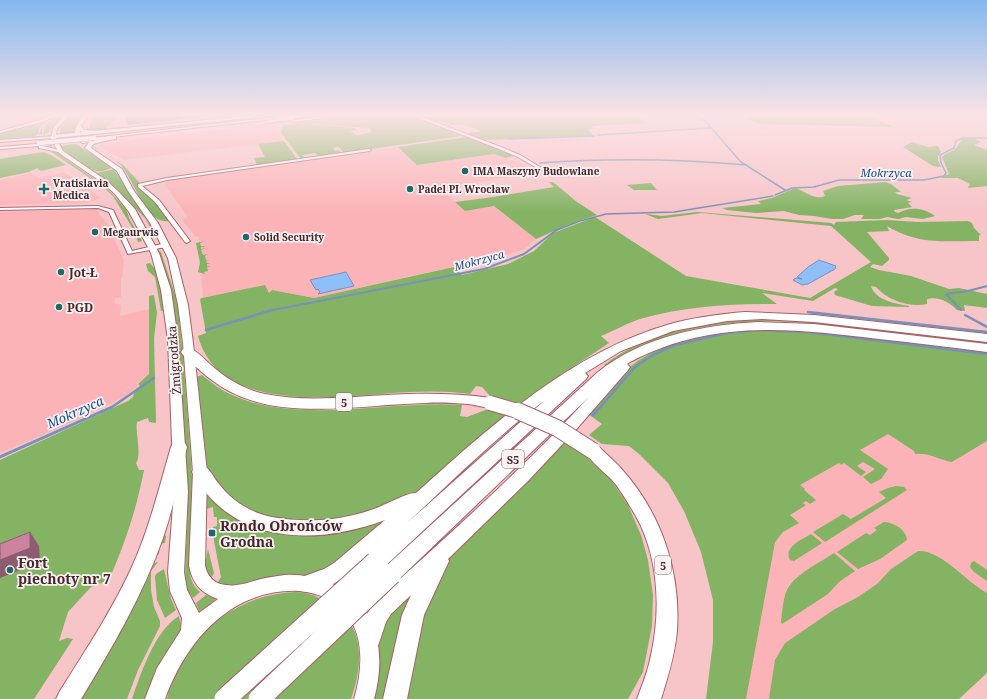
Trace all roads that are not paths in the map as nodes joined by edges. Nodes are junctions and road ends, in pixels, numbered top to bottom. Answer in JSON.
{"nodes":[{"id":1,"x":7,"y":148,"type":"joint"},
{"id":2,"x":12,"y":148,"type":"edge"},
{"id":3,"x":21,"y":148,"type":"edge"},
{"id":4,"x":45,"y":148,"type":"edge"},
{"id":5,"x":58,"y":148,"type":"edge"},
{"id":6,"x":88,"y":148,"type":"edge"},
{"id":7,"x":499,"y":148,"type":"edge"},
{"id":8,"x":369,"y":150,"type":"dead end"},
{"id":9,"x":61,"y":152,"type":"junction"},
{"id":10,"x":116,"y":166,"type":"junction"},
{"id":11,"x":538,"y":167,"type":"dead end"},
{"id":12,"x":91,"y":172,"type":"junction"},
{"id":13,"x":0,"y":209,"type":"edge"},
{"id":14,"x":187,"y":241,"type":"dead end"},
{"id":15,"x":166,"y":245,"type":"junction"},
{"id":16,"x":153,"y":248,"type":"junction"},
{"id":17,"x":987,"y":338,"type":"edge"},
{"id":18,"x":987,"y":348,"type":"edge"},
{"id":19,"x":188,"y":352,"type":"junction"},
{"id":20,"x":641,"y":352,"type":"junction"},
{"id":21,"x":602,"y":357,"type":"junction"},
{"id":22,"x":179,"y":447,"type":"junction"},
{"id":23,"x":200,"y":472,"type":"junction"},
{"id":24,"x":431,"y":489,"type":"junction"},
{"id":25,"x":448,"y":548,"type":"junction"},
{"id":26,"x":384,"y":568,"type":"junction"},
{"id":27,"x":306,"y":584,"type":"junction"},
{"id":28,"x":252,"y":591,"type":"junction"},
{"id":29,"x":369,"y":640,"type":"junction"},
{"id":30,"x":180,"y":647,"type":"junction"},
{"id":31,"x":68,"y":699,"type":"edge"},
{"id":32,"x":155,"y":699,"type":"edge"},
{"id":33,"x":225,"y":699,"type":"edge"},
{"id":34,"x":259,"y":699,"type":"edge"},
{"id":35,"x":364,"y":699,"type":"edge"},
{"id":36,"x":395,"y":699,"type":"edge"},
{"id":37,"x":649,"y":699,"type":"edge"}],
"edges":[{"from":1,"to":2,"type":"street"},
{"from":1,"to":3,"type":"street"},
{"from":4,"to":9,"type":"street"},
{"from":5,"to":9,"type":"main road","name":"Żmigrodzka"},
{"from":6,"to":10,"type":"main road","name":"Żmigrodzka"},
{"from":7,"to":11,"type":"street"},
{"from":8,"to":14,"type":"street"},
{"from":9,"to":12,"type":"main road","name":"Żmigrodzka"},
{"from":10,"to":12,"type":"main road"},
{"from":10,"to":15,"type":"main road","name":"Żmigrodzka"},
{"from":12,"to":16,"type":"main road","name":"Żmigrodzka"},
{"from":13,"to":16,"type":"street"},
{"from":15,"to":16,"type":"street"},
{"from":15,"to":19,"type":"main road","name":"Żmigrodzka"},
{"from":16,"to":22,"type":"main road","name":"Żmigrodzka"},
{"from":17,"to":21,"type":"highway"},
{"from":18,"to":20,"type":"highway"},
{"from":19,"to":23,"type":"main road","name":"Żmigrodzka"},
{"from":19,"to":37,"type":"highway","number":"5","bridge":true},
{"from":20,"to":25,"type":"highway"},
{"from":20,"to":26,"type":"highway","number":"S5"},
{"from":21,"to":24,"type":"highway"},
{"from":21,"to":26,"type":"highway","number":"S5"},
{"from":22,"to":30,"type":"main road","name":"Żmigrodzka"},
{"from":22,"to":31,"type":"highway"},
{"from":23,"to":24,"type":"highway"},
{"from":23,"to":28,"type":"main road","name":"Żmigrodzka"},
{"from":24,"to":27,"type":"highway"},
{"from":25,"to":29,"type":"highway"},
{"from":25,"to":36,"type":"highway"},
{"from":26,"to":33,"type":"highway","number":"S5","bridge":true},
{"from":26,"to":34,"type":"highway","number":"S5","bridge":true},
{"from":27,"to":28,"type":"main road"},
{"from":27,"to":29,"type":"main road"},
{"from":28,"to":30,"type":"main road"},
{"from":29,"to":35,"type":"main road"},
{"from":30,"to":32,"type":"main road"}]}
